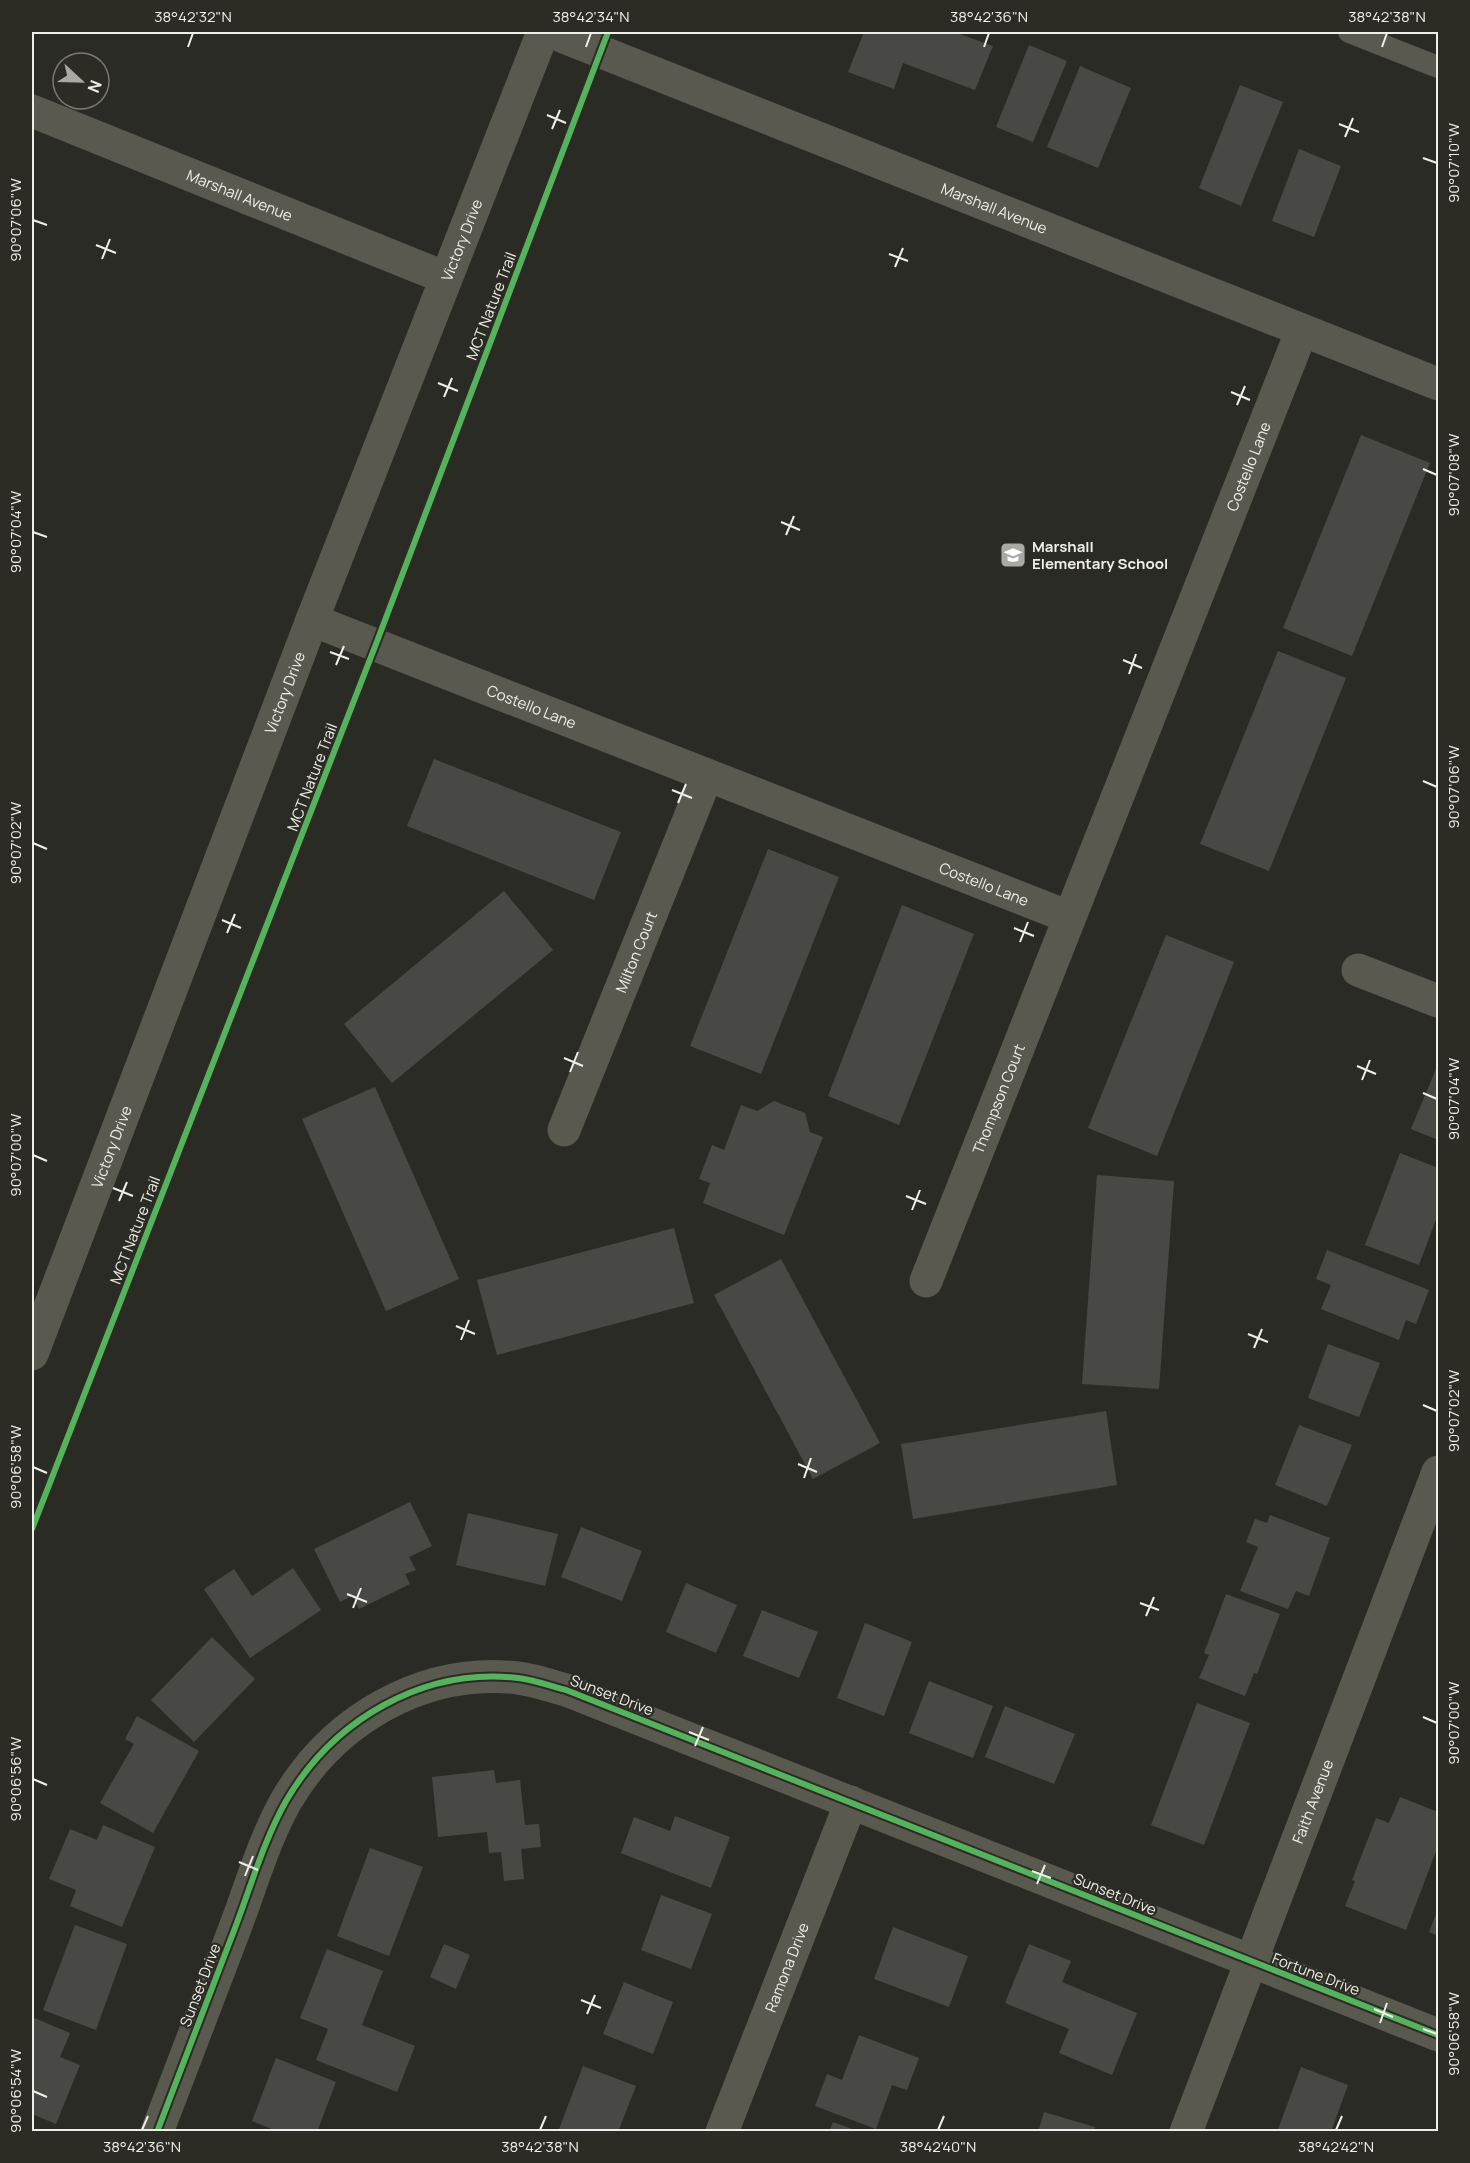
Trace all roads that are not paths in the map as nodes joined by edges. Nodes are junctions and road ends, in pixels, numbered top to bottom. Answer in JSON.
{"nodes":[{"id":1,"x":543,"y":32,"type":"edge"},
{"id":2,"x":551,"y":32,"type":"edge"},
{"id":3,"x":1350,"y":32,"type":"edge"},
{"id":4,"x":1438,"y":68,"type":"edge"},
{"id":5,"x":32,"y":111,"type":"edge"},
{"id":6,"x":446,"y":278,"type":"junction"},
{"id":7,"x":1302,"y":330,"type":"junction"},
{"id":8,"x":1438,"y":384,"type":"edge"},
{"id":9,"x":312,"y":620,"type":"junction"},
{"id":10,"x":707,"y":775,"type":"junction"},
{"id":11,"x":1069,"y":917,"type":"junction"},
{"id":12,"x":1358,"y":970,"type":"dead end"},
{"id":13,"x":1438,"y":1001,"type":"edge"},
{"id":14,"x":564,"y":1130,"type":"dead end"},
{"id":15,"x":926,"y":1281,"type":"dead end"},
{"id":16,"x":32,"y":1354,"type":"edge"},
{"id":17,"x":1438,"y":1472,"type":"edge"},
{"id":18,"x":1431,"y":1513,"type":"edge"},
{"id":19,"x":851,"y":1802,"type":"junction"},
{"id":20,"x":1251,"y":1961,"type":"junction"},
{"id":21,"x":1438,"y":2035,"type":"edge"},
{"id":22,"x":157,"y":2132,"type":"edge"},
{"id":23,"x":722,"y":2132,"type":"edge"},
{"id":24,"x":1186,"y":2132,"type":"edge"}],
"edges":[{"from":1,"to":6,"type":"street","name":"Victory Drive"},
{"from":2,"to":7,"type":"street","name":"Marshall Avenue"},
{"from":3,"to":4,"type":"lane"},
{"from":5,"to":6,"type":"street","name":"Marshall Avenue"},
{"from":6,"to":9,"type":"street","name":"Victory Drive"},
{"from":7,"to":8,"type":"street","name":"Marshall Avenue"},
{"from":7,"to":11,"type":"street","name":"Costello Lane"},
{"from":9,"to":10,"type":"street","name":"Costello Lane"},
{"from":9,"to":16,"type":"street","name":"Victory Drive"},
{"from":10,"to":11,"type":"street","name":"Costello Lane"},
{"from":10,"to":14,"type":"street","name":"Milton Court"},
{"from":11,"to":15,"type":"street","name":"Thompson Court"},
{"from":12,"to":13,"type":"street"},
{"from":17,"to":18,"type":"street","name":"Faith Avenue"},
{"from":18,"to":20,"type":"street","name":"Faith Avenue"},
{"from":19,"to":20,"type":"street","name":"Sunset Drive"},
{"from":19,"to":22,"type":"street","name":"Sunset Drive"},
{"from":19,"to":23,"type":"street","name":"Ramona Drive"},
{"from":20,"to":21,"type":"street","name":"Fortune Drive"},
{"from":20,"to":24,"type":"street","name":"Faith Avenue"}]}
